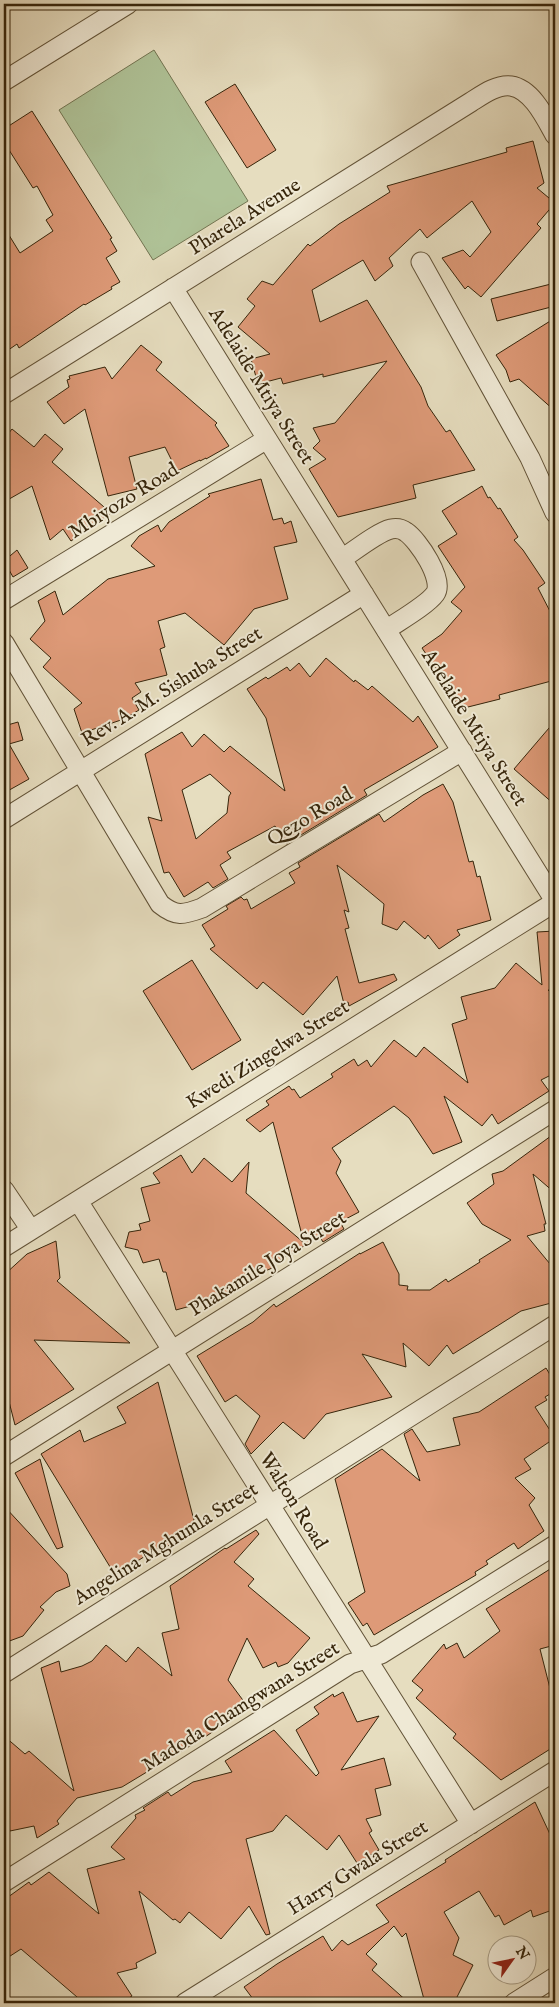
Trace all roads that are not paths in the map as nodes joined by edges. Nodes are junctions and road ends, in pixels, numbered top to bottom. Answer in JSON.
{"nodes":[{"id":1,"x":128,"y":4,"type":"edge"},
{"id":2,"x":4,"y":82,"type":"edge"},
{"id":3,"x":555,"y":135,"type":"edge"},
{"id":4,"x":421,"y":262,"type":"dead end"},
{"id":5,"x":173,"y":288,"type":"junction"},
{"id":6,"x":4,"y":394,"type":"edge"},
{"id":7,"x":267,"y":439,"type":"junction"},
{"id":8,"x":555,"y":513,"type":"edge"},
{"id":9,"x":342,"y":558,"type":"junction"},
{"id":10,"x":364,"y":594,"type":"junction"},
{"id":11,"x":4,"y":600,"type":"edge"},
{"id":12,"x":386,"y":630,"type":"junction"},
{"id":13,"x":4,"y":643,"type":"edge"},
{"id":14,"x":462,"y":751,"type":"junction"},
{"id":15,"x":81,"y":770,"type":"junction"},
{"id":16,"x":4,"y":819,"type":"edge"},
{"id":17,"x":555,"y":901,"type":"edge"},
{"id":18,"x":555,"y":1110,"type":"edge"},
{"id":19,"x":4,"y":1190,"type":"edge"},
{"id":20,"x":78,"y":1201,"type":"junction"},
{"id":21,"x":31,"y":1230,"type":"junction"},
{"id":22,"x":4,"y":1246,"type":"edge"},
{"id":23,"x":555,"y":1325,"type":"edge"},
{"id":24,"x":172,"y":1350,"type":"junction"},
{"id":25,"x":4,"y":1456,"type":"edge"},
{"id":26,"x":270,"y":1505,"type":"junction"},
{"id":27,"x":555,"y":1545,"type":"edge"},
{"id":28,"x":366,"y":1659,"type":"junction"},
{"id":29,"x":4,"y":1673,"type":"edge"},
{"id":30,"x":555,"y":1771,"type":"edge"},
{"id":31,"x":471,"y":1824,"type":"junction"},
{"id":32,"x":4,"y":1882,"type":"edge"},
{"id":33,"x":555,"y":1977,"type":"edge"},
{"id":34,"x":185,"y":2003,"type":"edge"},
{"id":35,"x":514,"y":2003,"type":"edge"}],
"edges":[{"from":1,"to":2,"type":"street"},
{"from":3,"to":5,"type":"street","name":"Pharela Avenue"},
{"from":4,"to":8,"type":"street"},
{"from":5,"to":6,"type":"street","name":"Pharela Avenue"},
{"from":5,"to":7,"type":"street","name":"Adelaide Mtiya Street"},
{"from":7,"to":9,"type":"street","name":"Adelaide Mtiya Street"},
{"from":7,"to":11,"type":"street","name":"Mbiyozo Road"},
{"from":9,"to":10,"type":"street","name":"Adelaide Mtiya Street"},
{"from":9,"to":12,"type":"street"},
{"from":10,"to":12,"type":"street","name":"Adelaide Mtiya Street"},
{"from":10,"to":15,"type":"street","name":"Rev. A. M. Sishuba Street"},
{"from":12,"to":14,"type":"street","name":"Adelaide Mtiya Street"},
{"from":13,"to":15,"type":"street"},
{"from":14,"to":15,"type":"street","name":"Qezo Road"},
{"from":14,"to":17,"type":"street","name":"Adelaide Mtiya Street"},
{"from":15,"to":16,"type":"street","name":"Rev. A. M. Sishuba Street"},
{"from":17,"to":20,"type":"street","name":"Kwedi Zingelwa Street"},
{"from":18,"to":24,"type":"street","name":"Phakamile Joya Street"},
{"from":19,"to":21,"type":"street"},
{"from":20,"to":21,"type":"street","name":"Kwedi Zingelwa Street"},
{"from":20,"to":24,"type":"street","name":"Walton Road"},
{"from":21,"to":22,"type":"street","name":"Kwedi Zingelwa Street"},
{"from":23,"to":26,"type":"street","name":"Angelina Mghumla Street"},
{"from":24,"to":25,"type":"street","name":"Phakamile Joya Street"},
{"from":24,"to":26,"type":"street","name":"Walton Road"},
{"from":26,"to":28,"type":"street","name":"Walton Road"},
{"from":26,"to":29,"type":"street","name":"Angelina Mghumla Street"},
{"from":27,"to":28,"type":"street","name":"Madoda Chamgwana Street"},
{"from":28,"to":31,"type":"street","name":"Walton Road"},
{"from":28,"to":32,"type":"street","name":"Madoda Chamgwana Street"},
{"from":30,"to":31,"type":"street","name":"Harry Gwala Street"},
{"from":31,"to":34,"type":"street","name":"Harry Gwala Street"},
{"from":33,"to":35,"type":"street"}]}
